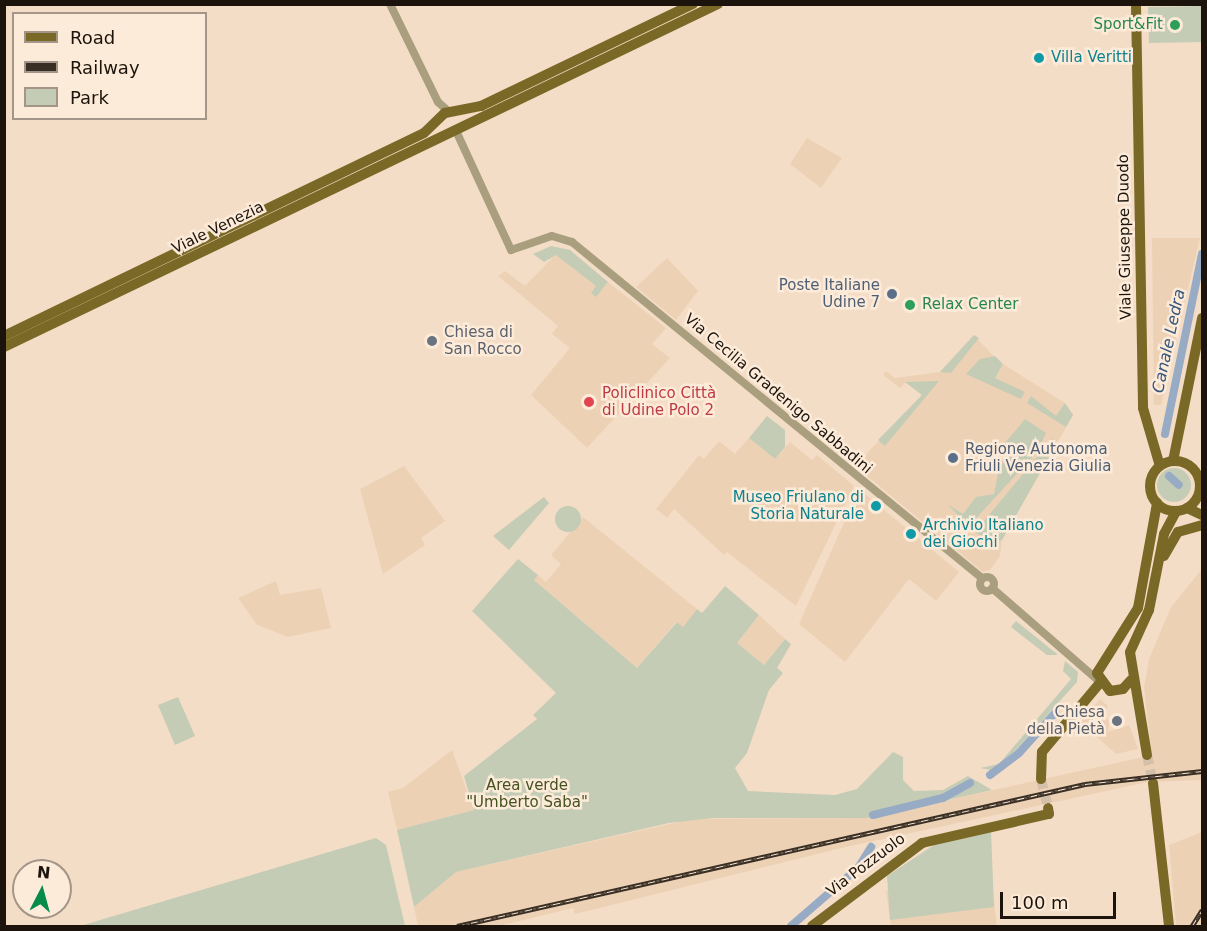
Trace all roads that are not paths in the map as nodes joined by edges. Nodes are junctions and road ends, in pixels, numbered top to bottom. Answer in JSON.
{"nodes":[{"id":1,"x":390,"y":4,"type":"edge"},
{"id":2,"x":693,"y":4,"type":"edge"},
{"id":3,"x":718,"y":4,"type":"edge"},
{"id":4,"x":1136,"y":4,"type":"edge"},
{"id":5,"x":446,"y":117,"type":"junction"},
{"id":6,"x":459,"y":131,"type":"junction"},
{"id":7,"x":444,"y":135,"type":"junction"},
{"id":8,"x":1203,"y":318,"type":"edge"},
{"id":9,"x":4,"y":336,"type":"edge"},
{"id":10,"x":4,"y":347,"type":"edge"},
{"id":11,"x":1173,"y":461,"type":"junction"},
{"id":12,"x":1160,"y":466,"type":"junction"},
{"id":13,"x":1201,"y":486,"type":"edge"},
{"id":14,"x":1156,"y":503,"type":"junction"},
{"id":15,"x":1182,"y":510,"type":"junction"},
{"id":16,"x":1203,"y":515,"type":"edge"},
{"id":17,"x":1203,"y":525,"type":"edge"},
{"id":18,"x":1155,"y":585,"type":"junction"},
{"id":19,"x":1110,"y":657,"type":"junction"},
{"id":20,"x":1083,"y":665,"type":"junction"},
{"id":21,"x":1099,"y":667,"type":"junction"},
{"id":22,"x":1131,"y":675,"type":"junction"},
{"id":23,"x":1099,"y":682,"type":"junction"},
{"id":24,"x":1147,"y":755,"type":"tunnel mouth"},
{"id":25,"x":1041,"y":779,"type":"tunnel mouth"},
{"id":26,"x":1153,"y":783,"type":"tunnel mouth"},
{"id":27,"x":1048,"y":811,"type":"dead end"},
{"id":28,"x":812,"y":927,"type":"edge"},
{"id":29,"x":1169,"y":927,"type":"edge"}],
"edges":[{"from":1,"to":5,"type":"street"},
{"from":2,"to":5,"type":"main road","name":"Viale Venezia"},
{"from":3,"to":6,"type":"main road","name":"Viale Venezia"},
{"from":4,"to":12,"type":"main road","name":"Viale Giuseppe Duodo"},
{"from":5,"to":6,"type":"main road"},
{"from":5,"to":7,"type":"main road"},
{"from":5,"to":9,"type":"main road","name":"Viale Venezia"},
{"from":6,"to":7,"type":"main road","name":"Viale Venezia"},
{"from":6,"to":20,"type":"street","name":"Via Cecilia Gradenigo Sabbadini"},
{"from":7,"to":10,"type":"main road","name":"Viale Venezia"},
{"from":8,"to":11,"type":"main road"},
{"from":11,"to":12,"type":"main road"},
{"from":11,"to":13,"type":"main road"},
{"from":12,"to":14,"type":"main road"},
{"from":13,"to":15,"type":"main road"},
{"from":14,"to":15,"type":"main road"},
{"from":14,"to":19,"type":"main road"},
{"from":15,"to":16,"type":"main road"},
{"from":15,"to":18,"type":"main road"},
{"from":17,"to":18,"type":"main road"},
{"from":18,"to":22,"type":"main road"},
{"from":19,"to":21,"type":"main road"},
{"from":19,"to":22,"type":"main road"},
{"from":20,"to":21,"type":"street"},
{"from":20,"to":23,"type":"street","name":"Via Cecilia Gradenigo Sabbadini"},
{"from":21,"to":23,"type":"main road"},
{"from":22,"to":23,"type":"main road"},
{"from":22,"to":24,"type":"main road"},
{"from":23,"to":25,"type":"main road"},
{"from":26,"to":29,"type":"main road"},
{"from":27,"to":28,"type":"main road","name":"Via Pozzuolo"}]}
